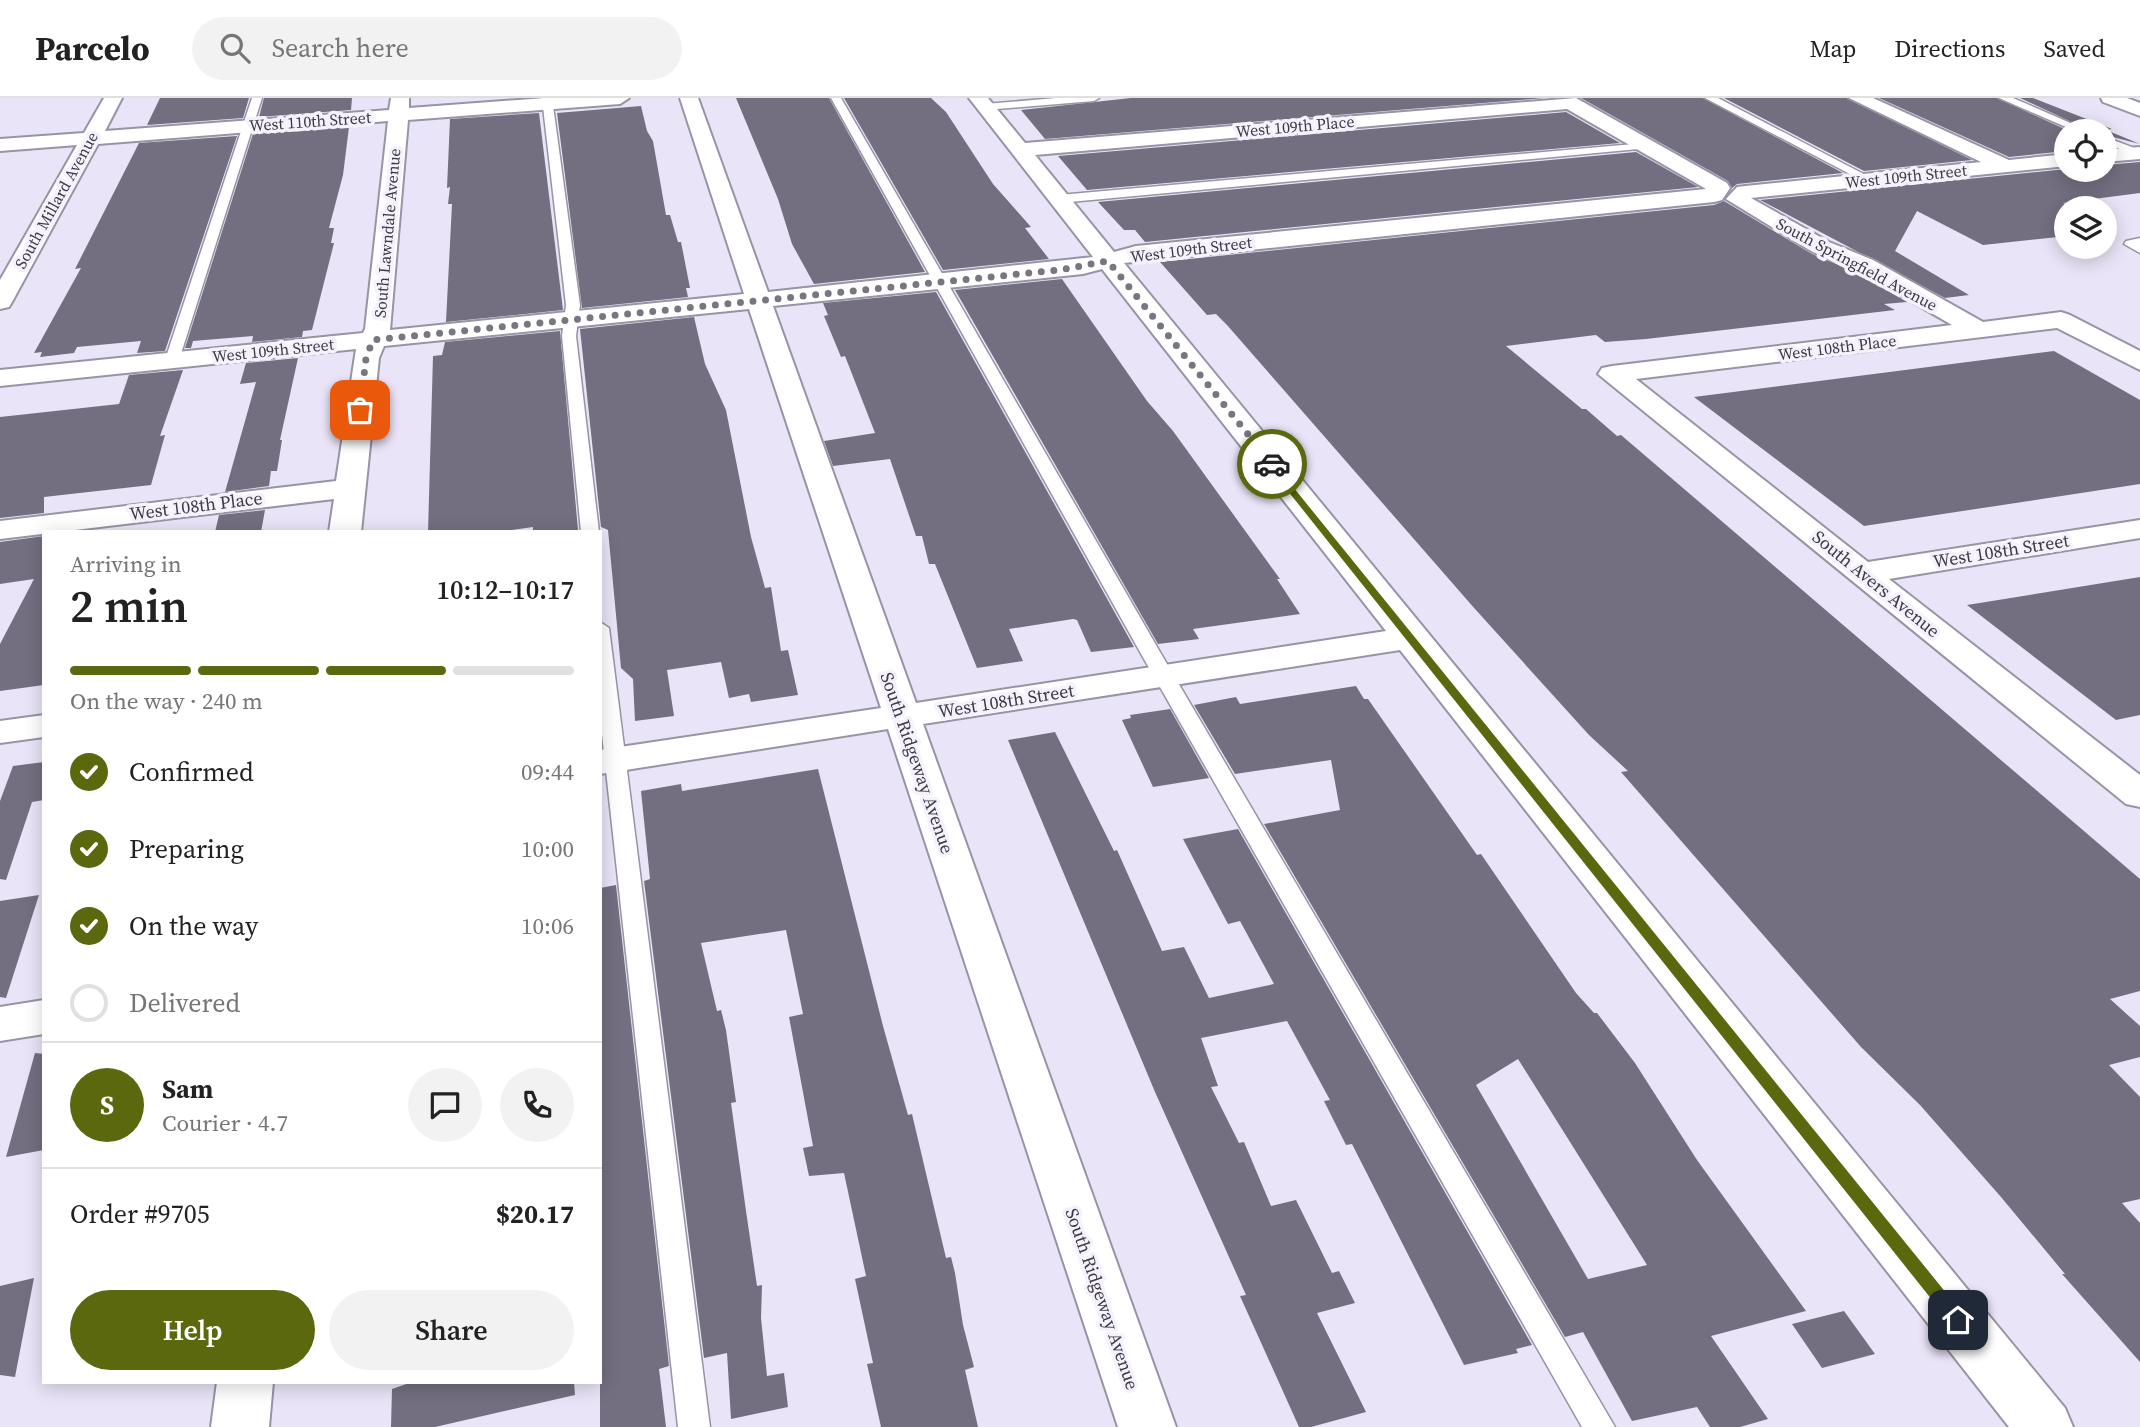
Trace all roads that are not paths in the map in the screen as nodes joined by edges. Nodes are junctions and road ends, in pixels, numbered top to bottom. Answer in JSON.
{"nodes":[{"id":1,"x":113,"y":98,"type":"edge"},
{"id":2,"x":257,"y":98,"type":"edge"},
{"id":3,"x":620,"y":98,"type":"edge"},
{"id":4,"x":689,"y":98,"type":"edge"},
{"id":5,"x":836,"y":98,"type":"edge"},
{"id":6,"x":1094,"y":98,"type":"edge"},
{"id":7,"x":1710,"y":98,"type":"edge"},
{"id":8,"x":1858,"y":98,"type":"edge"},
{"id":9,"x":2004,"y":98,"type":"edge"},
{"id":10,"x":2110,"y":98,"type":"edge"},
{"id":11,"x":547,"y":101,"type":"edge"},
{"id":12,"x":1566,"y":101,"type":"edge"},
{"id":13,"x":982,"y":102,"type":"edge"},
{"id":14,"x":399,"y":106,"type":"edge"},
{"id":15,"x":2140,"y":110,"type":"edge"},
{"id":16,"x":2055,"y":119,"type":"edge"},
{"id":17,"x":248,"y":126,"type":"junction"},
{"id":18,"x":91,"y":138,"type":"junction"},
{"id":19,"x":0,"y":145,"type":"edge"},
{"id":20,"x":2117,"y":145,"type":"edge"},
{"id":21,"x":1645,"y":146,"type":"junction"},
{"id":22,"x":1020,"y":150,"type":"junction"},
{"id":23,"x":2138,"y":153,"type":"edge"},
{"id":24,"x":2117,"y":155,"type":"edge"},
{"id":25,"x":2054,"y":161,"type":"edge"},
{"id":26,"x":2006,"y":166,"type":"junction"},
{"id":27,"x":1869,"y":180,"type":"junction"},
{"id":28,"x":1729,"y":194,"type":"junction"},
{"id":29,"x":1059,"y":199,"type":"junction"},
{"id":30,"x":2140,"y":242,"type":"edge"},
{"id":31,"x":2140,"y":249,"type":"edge"},
{"id":32,"x":1108,"y":261,"type":"junction"},
{"id":33,"x":938,"y":282,"type":"junction"},
{"id":34,"x":757,"y":301,"type":"junction"},
{"id":35,"x":0,"y":302,"type":"edge"},
{"id":36,"x":572,"y":320,"type":"junction"},
{"id":37,"x":1978,"y":329,"type":"junction"},
{"id":38,"x":373,"y":340,"type":"junction"},
{"id":39,"x":172,"y":360,"type":"junction"},
{"id":40,"x":2140,"y":362,"type":"edge"},
{"id":41,"x":1612,"y":374,"type":"joint"},
{"id":42,"x":0,"y":378,"type":"edge"},
{"id":43,"x":351,"y":488,"type":"junction"},
{"id":44,"x":2140,"y":529,"type":"edge"},
{"id":45,"x":0,"y":530,"type":"edge"},
{"id":46,"x":345,"y":530,"type":"edge"},
{"id":47,"x":590,"y":530,"type":"edge"},
{"id":48,"x":1862,"y":573,"type":"junction"},
{"id":49,"x":1411,"y":638,"type":"junction"},
{"id":50,"x":602,"y":661,"type":"edge"},
{"id":51,"x":1165,"y":677,"type":"junction"},
{"id":52,"x":901,"y":717,"type":"junction"},
{"id":53,"x":42,"y":726,"type":"edge"},
{"id":54,"x":0,"y":732,"type":"edge"},
{"id":55,"x":608,"y":761,"type":"edge"},
{"id":56,"x":2140,"y":795,"type":"edge"},
{"id":57,"x":42,"y":1017,"type":"edge"},
{"id":58,"x":0,"y":1024,"type":"edge"},
{"id":59,"x":245,"y":1384,"type":"edge"},
{"id":60,"x":240,"y":1427,"type":"edge"},
{"id":61,"x":694,"y":1427,"type":"edge"},
{"id":62,"x":1147,"y":1427,"type":"edge"},
{"id":63,"x":1599,"y":1427,"type":"edge"},
{"id":64,"x":2044,"y":1427,"type":"edge"}],
"edges":[{"from":1,"to":18,"type":"street","name":"South Millard Avenue"},
{"from":2,"to":17,"type":"lane"},
{"from":3,"to":11,"type":"street","name":"West 110th Street"},
{"from":4,"to":34,"type":"street","name":"South Ridgeway Avenue"},
{"from":5,"to":33,"type":"lane"},
{"from":6,"to":13,"type":"lane"},
{"from":7,"to":27,"type":"lane"},
{"from":8,"to":26,"type":"street"},
{"from":9,"to":16,"type":"lane"},
{"from":10,"to":15,"type":"street"},
{"from":11,"to":14,"type":"street","name":"West 110th Street"},
{"from":11,"to":36,"type":"lane"},
{"from":12,"to":21,"type":"street","name":"South Springfield Avenue"},
{"from":12,"to":22,"type":"street","name":"West 109th Place"},
{"from":13,"to":22,"type":"street"},
{"from":14,"to":17,"type":"street","name":"West 110th Street"},
{"from":14,"to":38,"type":"street","name":"South Lawndale Avenue"},
{"from":17,"to":18,"type":"street","name":"West 110th Street"},
{"from":17,"to":39,"type":"lane"},
{"from":18,"to":19,"type":"street","name":"West 110th Street"},
{"from":18,"to":35,"type":"street","name":"South Millard Avenue"},
{"from":20,"to":23,"type":"lane"},
{"from":21,"to":28,"type":"street","name":"South Springfield Avenue"},
{"from":21,"to":29,"type":"lane"},
{"from":22,"to":29,"type":"street"},
{"from":23,"to":24,"type":"street"},
{"from":25,"to":26,"type":"street","name":"West 109th Street"},
{"from":26,"to":27,"type":"street","name":"West 109th Street"},
{"from":27,"to":28,"type":"street","name":"West 109th Street"},
{"from":28,"to":32,"type":"street","name":"West 109th Street"},
{"from":28,"to":37,"type":"street","name":"South Springfield Avenue"},
{"from":29,"to":32,"type":"street"},
{"from":30,"to":31,"type":"lane"},
{"from":32,"to":33,"type":"street","name":"West 109th Street"},
{"from":32,"to":49,"type":"street"},
{"from":33,"to":34,"type":"street","name":"West 109th Street"},
{"from":33,"to":51,"type":"lane"},
{"from":34,"to":36,"type":"street","name":"West 109th Street"},
{"from":34,"to":52,"type":"street","name":"South Ridgeway Avenue"},
{"from":36,"to":38,"type":"street","name":"West 109th Street"},
{"from":36,"to":47,"type":"lane"},
{"from":37,"to":40,"type":"street","name":"West 108th Place"},
{"from":37,"to":41,"type":"street","name":"West 108th Place"},
{"from":38,"to":39,"type":"street","name":"West 109th Street"},
{"from":38,"to":43,"type":"street","name":"South Lawndale Avenue"},
{"from":39,"to":42,"type":"street","name":"West 109th Street"},
{"from":41,"to":48,"type":"street","name":"South Avers Avenue"},
{"from":43,"to":45,"type":"street","name":"West 108th Place"},
{"from":43,"to":46,"type":"street","name":"South Lawndale Avenue"},
{"from":44,"to":48,"type":"street","name":"West 108th Street"},
{"from":48,"to":56,"type":"street","name":"South Avers Avenue"},
{"from":49,"to":51,"type":"street","name":"West 108th Street"},
{"from":49,"to":64,"type":"street"},
{"from":50,"to":55,"type":"lane"},
{"from":51,"to":52,"type":"street","name":"West 108th Street"},
{"from":51,"to":63,"type":"lane"},
{"from":52,"to":55,"type":"street","name":"West 108th Street"},
{"from":52,"to":62,"type":"street","name":"South Ridgeway Avenue"},
{"from":53,"to":54,"type":"street"},
{"from":55,"to":61,"type":"lane"},
{"from":57,"to":58,"type":"street"},
{"from":59,"to":60,"type":"street"}]}
